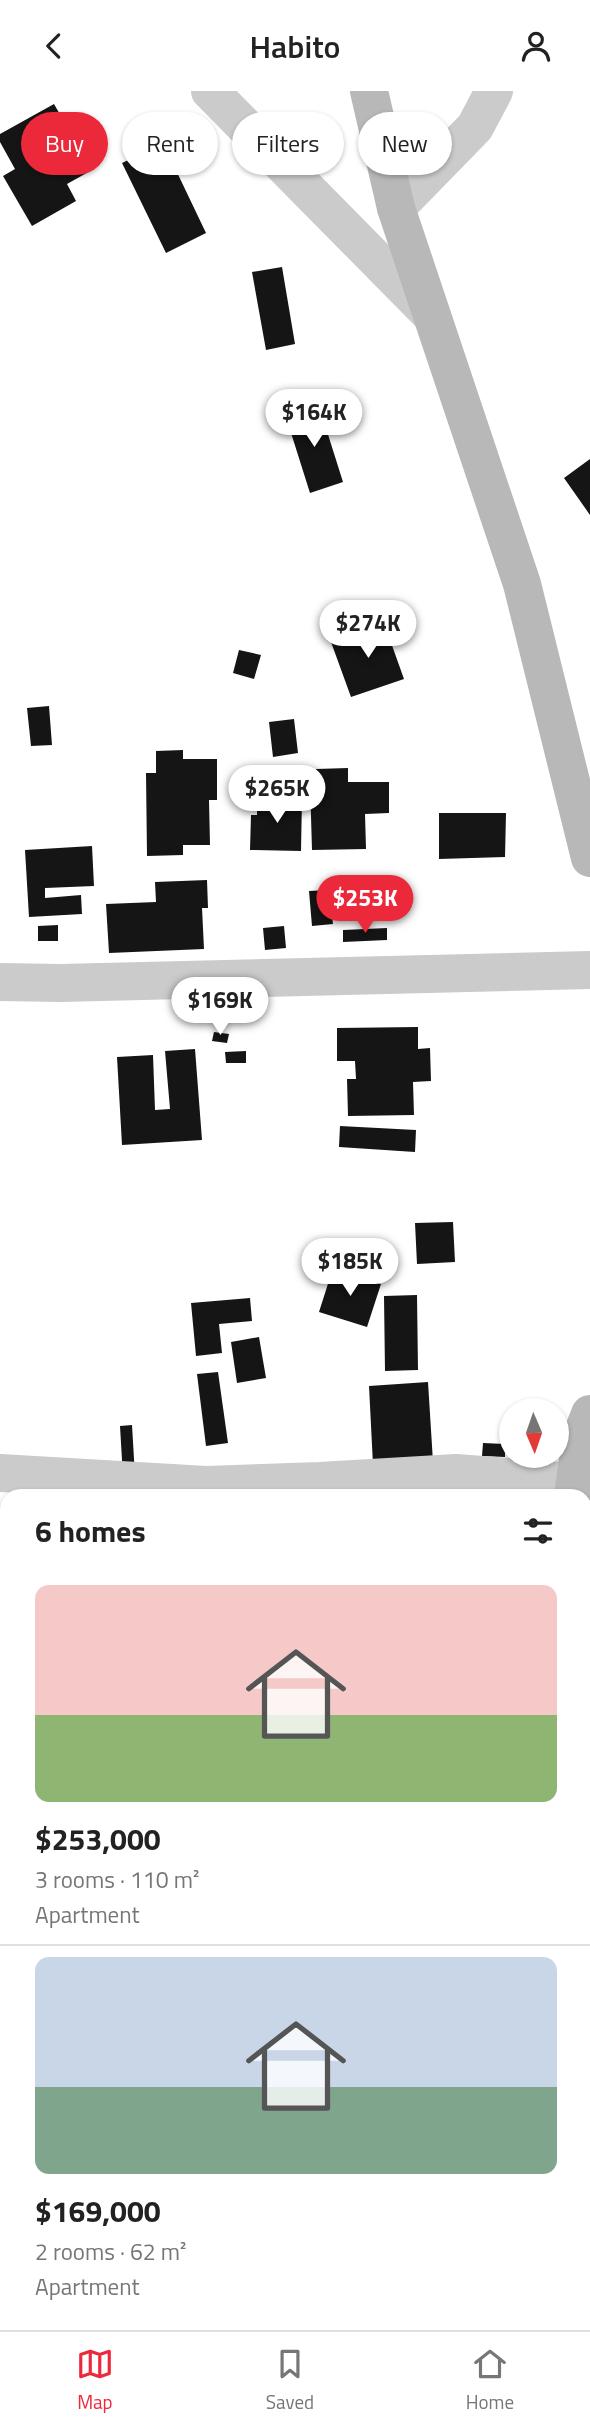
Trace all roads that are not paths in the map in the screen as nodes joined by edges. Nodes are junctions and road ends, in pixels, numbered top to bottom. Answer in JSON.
{"nodes":[{"id":1,"x":210,"y":91,"type":"edge"},
{"id":2,"x":369,"y":91,"type":"edge"},
{"id":3,"x":494,"y":91,"type":"edge"},
{"id":4,"x":396,"y":208,"type":"junction"},
{"id":5,"x":432,"y":316,"type":"junction"},
{"id":6,"x":590,"y":858,"type":"edge"},
{"id":7,"x":590,"y":970,"type":"edge"},
{"id":8,"x":0,"y":982,"type":"edge"},
{"id":9,"x":590,"y":1414,"type":"edge"},
{"id":10,"x":0,"y":1473,"type":"edge"},
{"id":11,"x":573,"y":1489,"type":"edge"}],
"edges":[{"from":1,"to":5,"type":"street"},
{"from":2,"to":4,"type":"street"},
{"from":3,"to":4,"type":"street"},
{"from":4,"to":5,"type":"street"},
{"from":5,"to":6,"type":"street"},
{"from":7,"to":8,"type":"street"},
{"from":9,"to":11,"type":"street"},
{"from":10,"to":11,"type":"street"}]}
